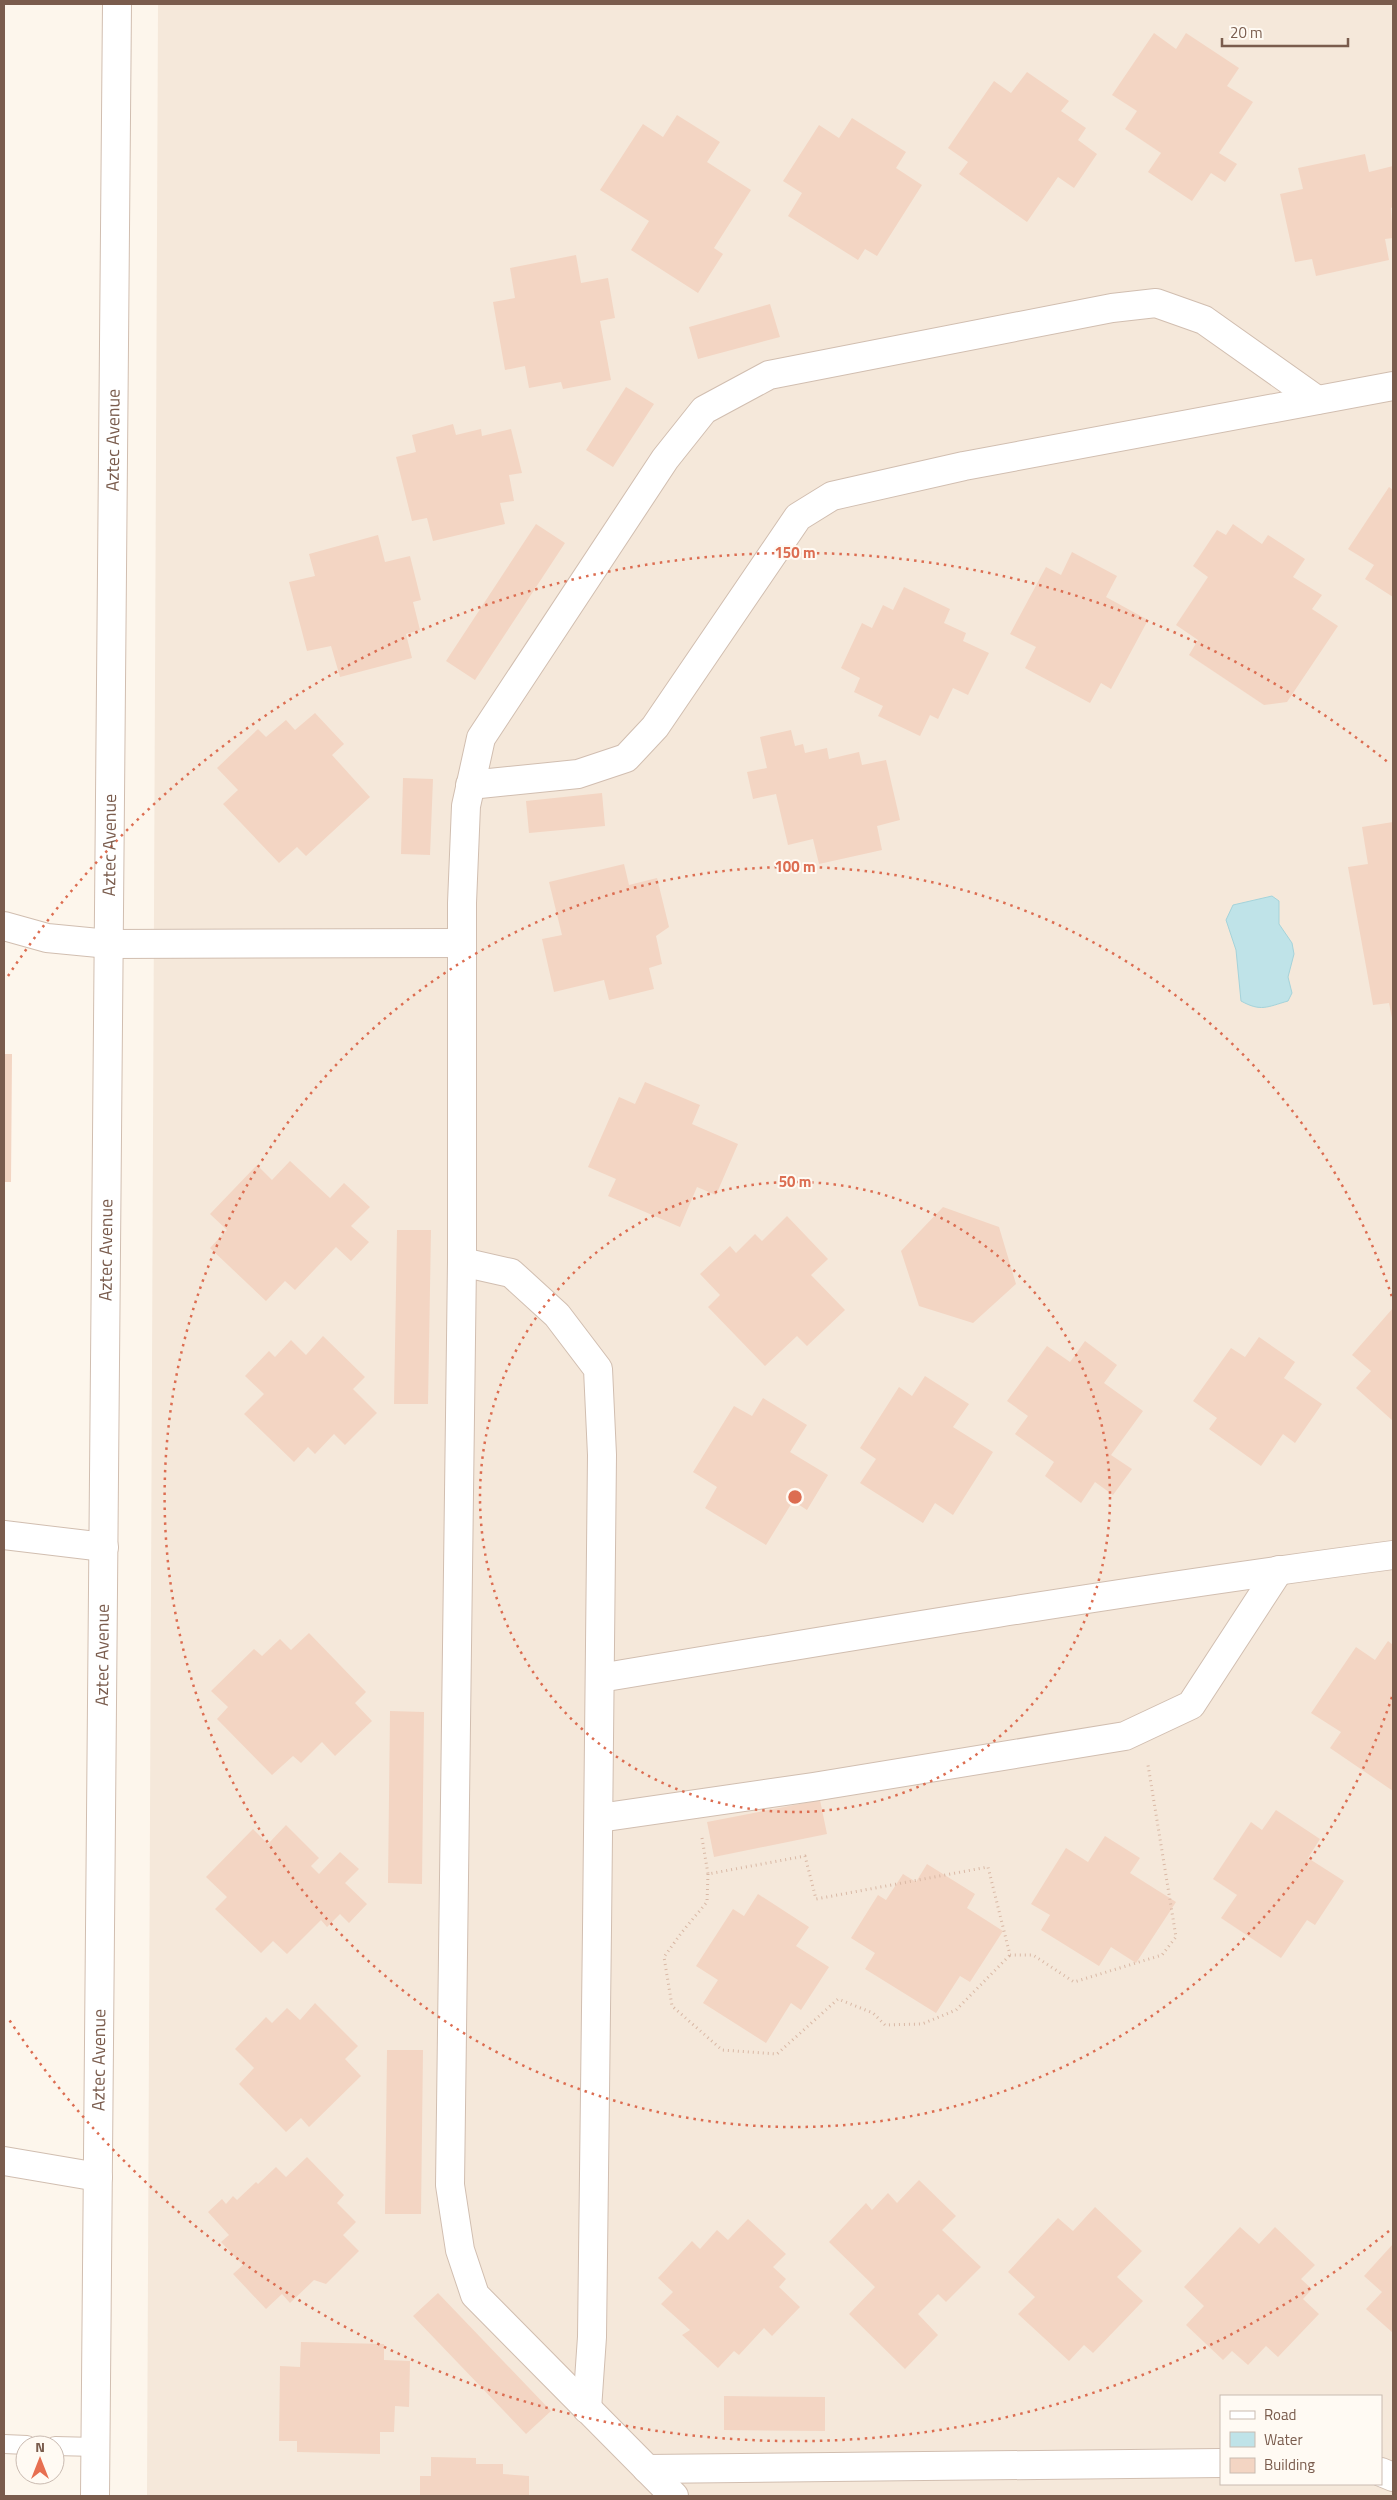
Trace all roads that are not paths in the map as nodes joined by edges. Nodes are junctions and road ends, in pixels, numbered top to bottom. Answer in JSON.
{"nodes":[{"id":1,"x":117,"y":4,"type":"edge"},
{"id":2,"x":1393,"y":386,"type":"edge"},
{"id":3,"x":1318,"y":400,"type":"junction"},
{"id":4,"x":470,"y":786,"type":"junction"},
{"id":5,"x":4,"y":926,"type":"edge"},
{"id":6,"x":462,"y":943,"type":"junction"},
{"id":7,"x":109,"y":944,"type":"junction"},
{"id":8,"x":462,"y":1262,"type":"junction"},
{"id":9,"x":4,"y":1535,"type":"edge"},
{"id":10,"x":104,"y":1547,"type":"junction"},
{"id":11,"x":1393,"y":1554,"type":"edge"},
{"id":12,"x":1278,"y":1570,"type":"junction"},
{"id":13,"x":600,"y":1678,"type":"junction"},
{"id":14,"x":599,"y":1818,"type":"junction"},
{"id":15,"x":4,"y":2161,"type":"edge"},
{"id":16,"x":98,"y":2177,"type":"junction"},
{"id":17,"x":587,"y":2408,"type":"junction"},
{"id":18,"x":65,"y":2446,"type":"edge"},
{"id":19,"x":96,"y":2447,"type":"junction"},
{"id":20,"x":1220,"y":2463,"type":"edge"},
{"id":21,"x":647,"y":2469,"type":"junction"},
{"id":22,"x":95,"y":2496,"type":"edge"},
{"id":23,"x":674,"y":2496,"type":"edge"}],
"edges":[{"from":1,"to":7,"type":"street","name":"Aztec Avenue"},
{"from":2,"to":3,"type":"street"},
{"from":3,"to":4,"type":"street"},
{"from":3,"to":4,"type":"street"},
{"from":4,"to":6,"type":"street"},
{"from":5,"to":7,"type":"street"},
{"from":6,"to":7,"type":"street"},
{"from":6,"to":8,"type":"street"},
{"from":7,"to":10,"type":"street","name":"Aztec Avenue"},
{"from":8,"to":13,"type":"street"},
{"from":8,"to":17,"type":"street"},
{"from":9,"to":10,"type":"street"},
{"from":10,"to":16,"type":"street","name":"Aztec Avenue"},
{"from":11,"to":12,"type":"street"},
{"from":12,"to":13,"type":"street"},
{"from":12,"to":14,"type":"street"},
{"from":13,"to":14,"type":"street"},
{"from":14,"to":17,"type":"street"},
{"from":15,"to":16,"type":"street"},
{"from":16,"to":19,"type":"street","name":"Aztec Avenue"},
{"from":17,"to":21,"type":"street"},
{"from":18,"to":19,"type":"lane"},
{"from":19,"to":22,"type":"street","name":"Aztec Avenue"},
{"from":20,"to":21,"type":"street"},
{"from":21,"to":23,"type":"street"}]}
